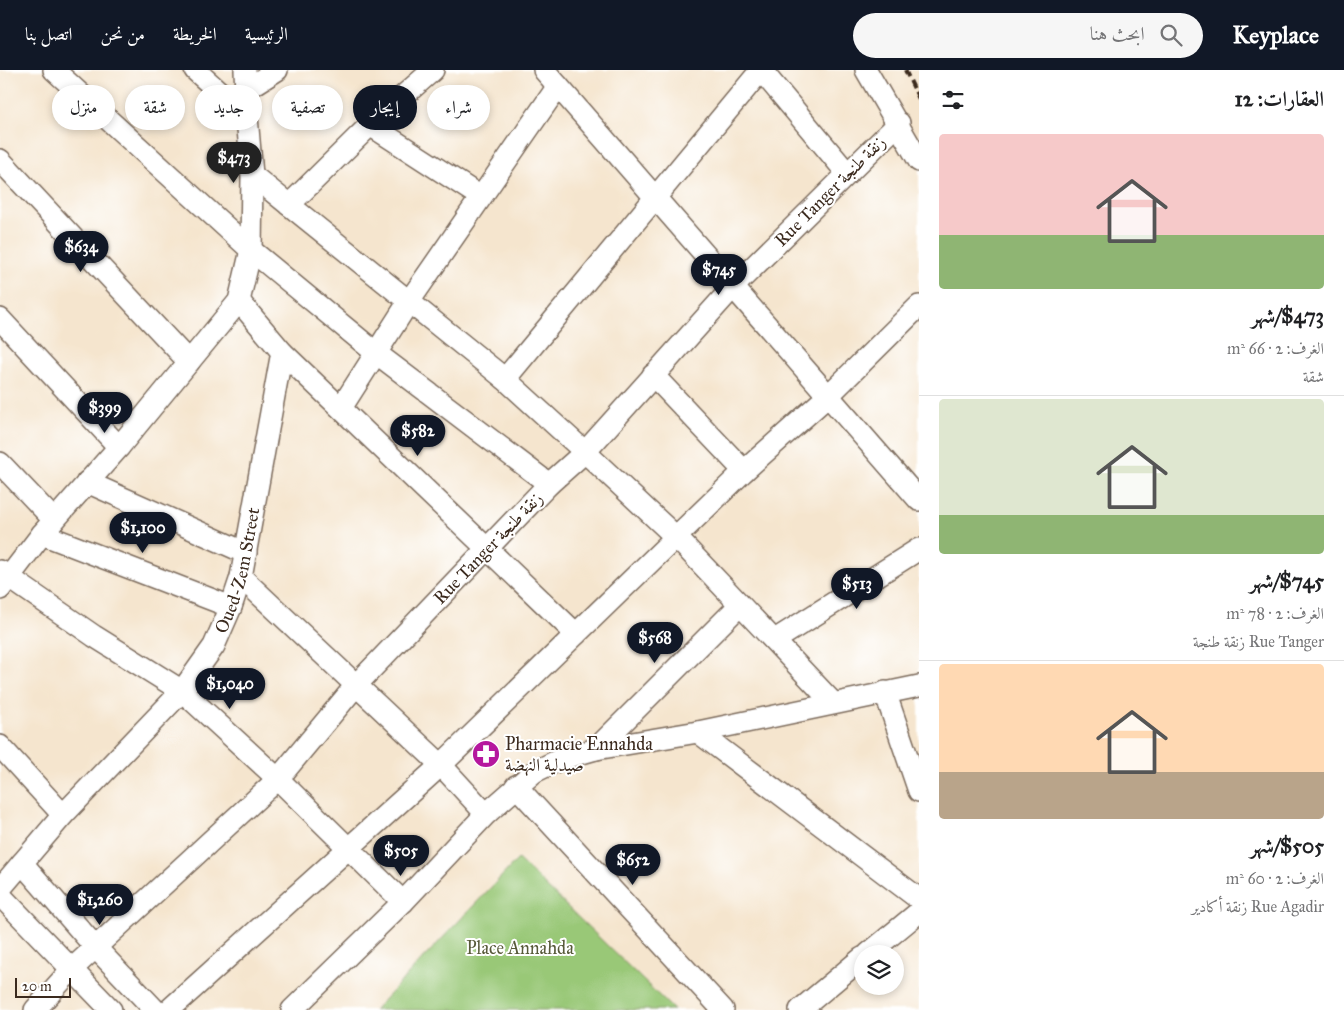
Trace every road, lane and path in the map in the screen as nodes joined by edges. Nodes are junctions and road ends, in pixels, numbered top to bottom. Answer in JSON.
{"nodes":[{"id":1,"x":54,"y":70,"type":"edge"},
{"id":2,"x":195,"y":70,"type":"edge"},
{"id":3,"x":277,"y":70,"type":"edge"},
{"id":4,"x":433,"y":70,"type":"edge"},
{"id":5,"x":544,"y":70,"type":"edge"},
{"id":6,"x":761,"y":70,"type":"edge"},
{"id":7,"x":866,"y":70,"type":"edge"},
{"id":8,"x":246,"y":79,"type":"edge"},
{"id":9,"x":212,"y":85,"type":"edge"},
{"id":10,"x":416,"y":85,"type":"edge"},
{"id":11,"x":558,"y":86,"type":"junction"},
{"id":12,"x":899,"y":123,"type":"junction"},
{"id":13,"x":248,"y":130,"type":"edge"},
{"id":14,"x":365,"y":130,"type":"edge"},
{"id":15,"x":378,"y":130,"type":"edge"},
{"id":16,"x":0,"y":160,"type":"edge"},
{"id":17,"x":919,"y":160,"type":"edge"},
{"id":18,"x":847,"y":173,"type":"junction"},
{"id":19,"x":252,"y":174,"type":"junction"},
{"id":20,"x":481,"y":197,"type":"junction"},
{"id":21,"x":657,"y":197,"type":"junction"},
{"id":22,"x":289,"y":205,"type":"junction"},
{"id":23,"x":251,"y":250,"type":"junction"},
{"id":24,"x":734,"y":286,"type":"junction"},
{"id":25,"x":238,"y":301,"type":"junction"},
{"id":26,"x":408,"y":303,"type":"junction"},
{"id":27,"x":919,"y":306,"type":"edge"},
{"id":28,"x":0,"y":320,"type":"edge"},
{"id":29,"x":282,"y":352,"type":"junction"},
{"id":30,"x":376,"y":353,"type":"junction"},
{"id":31,"x":189,"y":362,"type":"junction"},
{"id":32,"x":654,"y":375,"type":"junction"},
{"id":33,"x":505,"y":379,"type":"junction"},
{"id":34,"x":829,"y":395,"type":"junction"},
{"id":35,"x":341,"y":408,"type":"junction"},
{"id":36,"x":119,"y":446,"type":"junction"},
{"id":37,"x":585,"y":452,"type":"junction"},
{"id":38,"x":0,"y":464,"type":"edge"},
{"id":39,"x":744,"y":471,"type":"junction"},
{"id":40,"x":87,"y":482,"type":"junction"},
{"id":41,"x":550,"y":484,"type":"junction"},
{"id":42,"x":919,"y":500,"type":"edge"},
{"id":43,"x":48,"y":527,"type":"junction"},
{"id":44,"x":678,"y":538,"type":"junction"},
{"id":45,"x":487,"y":549,"type":"junction"},
{"id":46,"x":919,"y":549,"type":"edge"},
{"id":47,"x":246,"y":553,"type":"junction"},
{"id":48,"x":241,"y":577,"type":"junction"},
{"id":49,"x":3,"y":579,"type":"edge"},
{"id":50,"x":740,"y":606,"type":"junction"},
{"id":51,"x":232,"y":607,"type":"junction"},
{"id":52,"x":576,"y":634,"type":"junction"},
{"id":53,"x":775,"y":640,"type":"junction"},
{"id":54,"x":356,"y":684,"type":"junction"},
{"id":55,"x":919,"y":686,"type":"edge"},
{"id":56,"x":182,"y":691,"type":"junction"},
{"id":57,"x":885,"y":692,"type":"junction"},
{"id":58,"x":833,"y":703,"type":"junction"},
{"id":59,"x":698,"y":732,"type":"junction"},
{"id":60,"x":0,"y":746,"type":"edge"},
{"id":61,"x":596,"y":749,"type":"junction"},
{"id":62,"x":440,"y":765,"type":"junction"},
{"id":63,"x":278,"y":779,"type":"junction"},
{"id":64,"x":516,"y":786,"type":"junction"},
{"id":65,"x":919,"y":791,"type":"edge"},
{"id":66,"x":486,"y":814,"type":"junction"},
{"id":67,"x":63,"y":815,"type":"junction"},
{"id":68,"x":347,"y":847,"type":"junction"},
{"id":69,"x":22,"y":863,"type":"junction"},
{"id":70,"x":0,"y":889,"type":"edge"},
{"id":71,"x":0,"y":895,"type":"edge"},
{"id":72,"x":919,"y":899,"type":"edge"},
{"id":73,"x":402,"y":902,"type":"junction"},
{"id":74,"x":919,"y":912,"type":"edge"},
{"id":75,"x":879,"y":945,"type":"edge"},
{"id":76,"x":96,"y":948,"type":"junction"},
{"id":77,"x":854,"y":965,"type":"edge"},
{"id":78,"x":72,"y":969,"type":"junction"},
{"id":79,"x":35,"y":1010,"type":"edge"},
{"id":80,"x":111,"y":1010,"type":"edge"},
{"id":81,"x":155,"y":1010,"type":"edge"},
{"id":82,"x":169,"y":1010,"type":"edge"},
{"id":83,"x":292,"y":1010,"type":"edge"},
{"id":84,"x":723,"y":1010,"type":"edge"},
{"id":85,"x":800,"y":1010,"type":"edge"}],
"edges":[{"from":1,"to":23,"type":"street"},
{"from":2,"to":9,"type":"street"},
{"from":3,"to":8,"type":"street"},
{"from":4,"to":10,"type":"street"},
{"from":5,"to":11,"type":"street"},
{"from":6,"to":18,"type":"street"},
{"from":6,"to":21,"type":"street"},
{"from":7,"to":12,"type":"street"},
{"from":11,"to":20,"type":"street"},
{"from":11,"to":21,"type":"street"},
{"from":12,"to":17,"type":"street"},
{"from":12,"to":18,"type":"street","name":"Rue Tanger زنقة طنجة"},
{"from":13,"to":19,"type":"street"},
{"from":14,"to":22,"type":"street"},
{"from":15,"to":20,"type":"street"},
{"from":16,"to":31,"type":"street"},
{"from":18,"to":24,"type":"street","name":"Rue Tanger زنقة طنجة"},
{"from":19,"to":22,"type":"street"},
{"from":19,"to":23,"type":"street"},
{"from":20,"to":26,"type":"street"},
{"from":21,"to":24,"type":"street"},
{"from":21,"to":33,"type":"street"},
{"from":22,"to":26,"type":"street"},
{"from":23,"to":25,"type":"street"},
{"from":23,"to":30,"type":"street"},
{"from":24,"to":32,"type":"street","name":"Rue Tanger زنقة طنجة"},
{"from":24,"to":34,"type":"street"},
{"from":25,"to":29,"type":"street"},
{"from":25,"to":31,"type":"street"},
{"from":26,"to":30,"type":"street"},
{"from":26,"to":33,"type":"street"},
{"from":27,"to":34,"type":"street"},
{"from":28,"to":36,"type":"street"},
{"from":29,"to":35,"type":"street"},
{"from":29,"to":47,"type":"street","name":"Oued-Zem Street"},
{"from":30,"to":35,"type":"street"},
{"from":30,"to":41,"type":"street"},
{"from":31,"to":36,"type":"street"},
{"from":32,"to":37,"type":"street","name":"Rue Tanger زنقة طنجة"},
{"from":32,"to":39,"type":"street"},
{"from":33,"to":37,"type":"street"},
{"from":34,"to":39,"type":"street"},
{"from":34,"to":42,"type":"street"},
{"from":35,"to":45,"type":"street"},
{"from":36,"to":40,"type":"street"},
{"from":37,"to":41,"type":"street","name":"Rue Tanger زنقة طنجة"},
{"from":37,"to":44,"type":"street"},
{"from":38,"to":43,"type":"street"},
{"from":39,"to":44,"type":"street"},
{"from":40,"to":43,"type":"street"},
{"from":40,"to":47,"type":"street"},
{"from":41,"to":45,"type":"street","name":"Rue Tanger زنقة طنجة"},
{"from":43,"to":49,"type":"street"},
{"from":43,"to":51,"type":"street"},
{"from":44,"to":50,"type":"street"},
{"from":44,"to":52,"type":"street"},
{"from":45,"to":52,"type":"street"},
{"from":45,"to":54,"type":"street","name":"Rue Tanger زنقة طنجة"},
{"from":46,"to":53,"type":"street"},
{"from":47,"to":48,"type":"street","name":"Oued-Zem Street"},
{"from":48,"to":51,"type":"street","name":"Oued-Zem Street"},
{"from":48,"to":54,"type":"street"},
{"from":49,"to":56,"type":"street"},
{"from":50,"to":53,"type":"street"},
{"from":50,"to":61,"type":"street"},
{"from":51,"to":56,"type":"street","name":"Oued-Zem Street"},
{"from":52,"to":62,"type":"street"},
{"from":53,"to":58,"type":"street"},
{"from":54,"to":62,"type":"street"},
{"from":54,"to":63,"type":"street","name":"Rue Tanger زنقة طنجة"},
{"from":55,"to":57,"type":"street"},
{"from":56,"to":63,"type":"street"},
{"from":56,"to":67,"type":"street","name":"Oued-Zem Street"},
{"from":57,"to":58,"type":"street"},
{"from":57,"to":65,"type":"street"},
{"from":58,"to":59,"type":"street"},
{"from":59,"to":61,"type":"street"},
{"from":59,"to":72,"type":"street"},
{"from":60,"to":67,"type":"street"},
{"from":61,"to":64,"type":"street"},
{"from":62,"to":66,"type":"street"},
{"from":62,"to":68,"type":"street"},
{"from":63,"to":68,"type":"street"},
{"from":63,"to":76,"type":"street","name":"Rue Tanger زنقة طنجة"},
{"from":64,"to":66,"type":"street"},
{"from":64,"to":84,"type":"street"},
{"from":66,"to":73,"type":"street"},
{"from":67,"to":69,"type":"street","name":"Oued-Zem Street"},
{"from":68,"to":73,"type":"street"},
{"from":68,"to":82,"type":"street"},
{"from":69,"to":70,"type":"street","name":"Oued-Zem Street"},
{"from":69,"to":76,"type":"street"},
{"from":71,"to":78,"type":"street"},
{"from":73,"to":83,"type":"street"},
{"from":74,"to":75,"type":"street"},
{"from":76,"to":78,"type":"street","name":"Rue Tanger زنقة طنجة"},
{"from":76,"to":81,"type":"street"},
{"from":77,"to":85,"type":"street"},
{"from":78,"to":79,"type":"street","name":"Rue Tanger زنقة طنجة"},
{"from":78,"to":80,"type":"street"}]}
